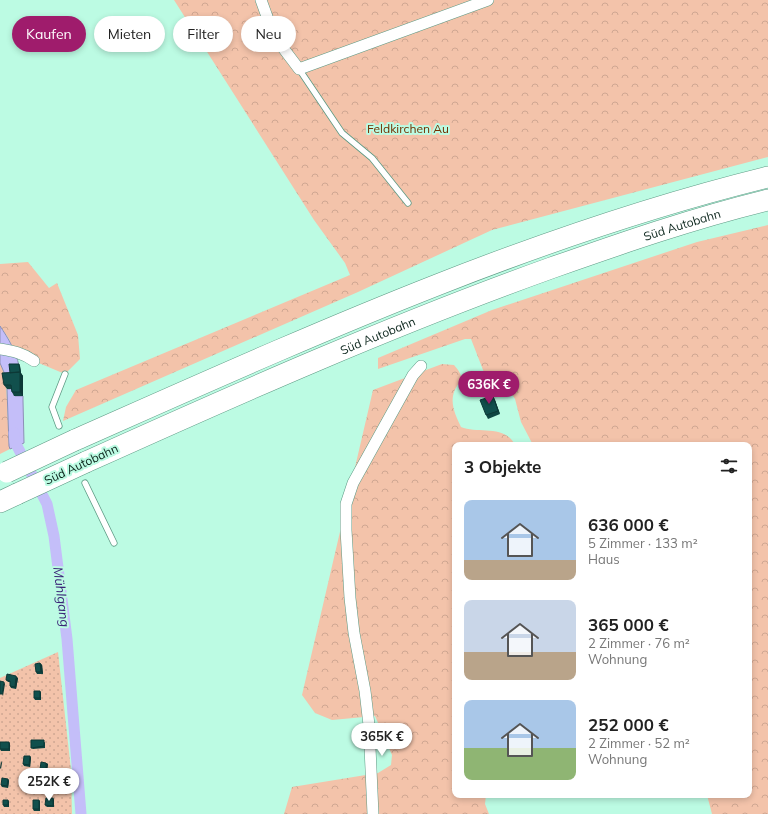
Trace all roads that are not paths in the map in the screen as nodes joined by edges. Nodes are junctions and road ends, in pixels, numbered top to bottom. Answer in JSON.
{"nodes":[{"id":1,"x":261,"y":0,"type":"edge"},
{"id":2,"x":488,"y":0,"type":"edge"},
{"id":3,"x":299,"y":69,"type":"junction"},
{"id":4,"x":768,"y":177,"type":"edge"},
{"id":5,"x":768,"y":200,"type":"edge"},
{"id":6,"x":408,"y":203,"type":"dead end"},
{"id":7,"x":0,"y":349,"type":"edge"},
{"id":8,"x":34,"y":361,"type":"dead end"},
{"id":9,"x":421,"y":366,"type":"dead end"},
{"id":10,"x":65,"y":374,"type":"dead end"},
{"id":11,"x":59,"y":426,"type":"dead end"},
{"id":12,"x":3,"y":473,"type":"edge"},
{"id":13,"x":85,"y":484,"type":"dead end"},
{"id":14,"x":8,"y":498,"type":"edge"},
{"id":15,"x":114,"y":544,"type":"dead end"},
{"id":16,"x":373,"y":814,"type":"edge"}],
"edges":[{"from":1,"to":3,"type":"street"},
{"from":2,"to":3,"type":"street"},
{"from":3,"to":6,"type":"lane"},
{"from":4,"to":12,"type":"highway","name":"Süd Autobahn","bridge":true},
{"from":5,"to":14,"type":"highway","name":"Süd Autobahn","bridge":true},
{"from":7,"to":8,"type":"street"},
{"from":9,"to":16,"type":"street"},
{"from":10,"to":11,"type":"lane"},
{"from":13,"to":15,"type":"lane"}]}
